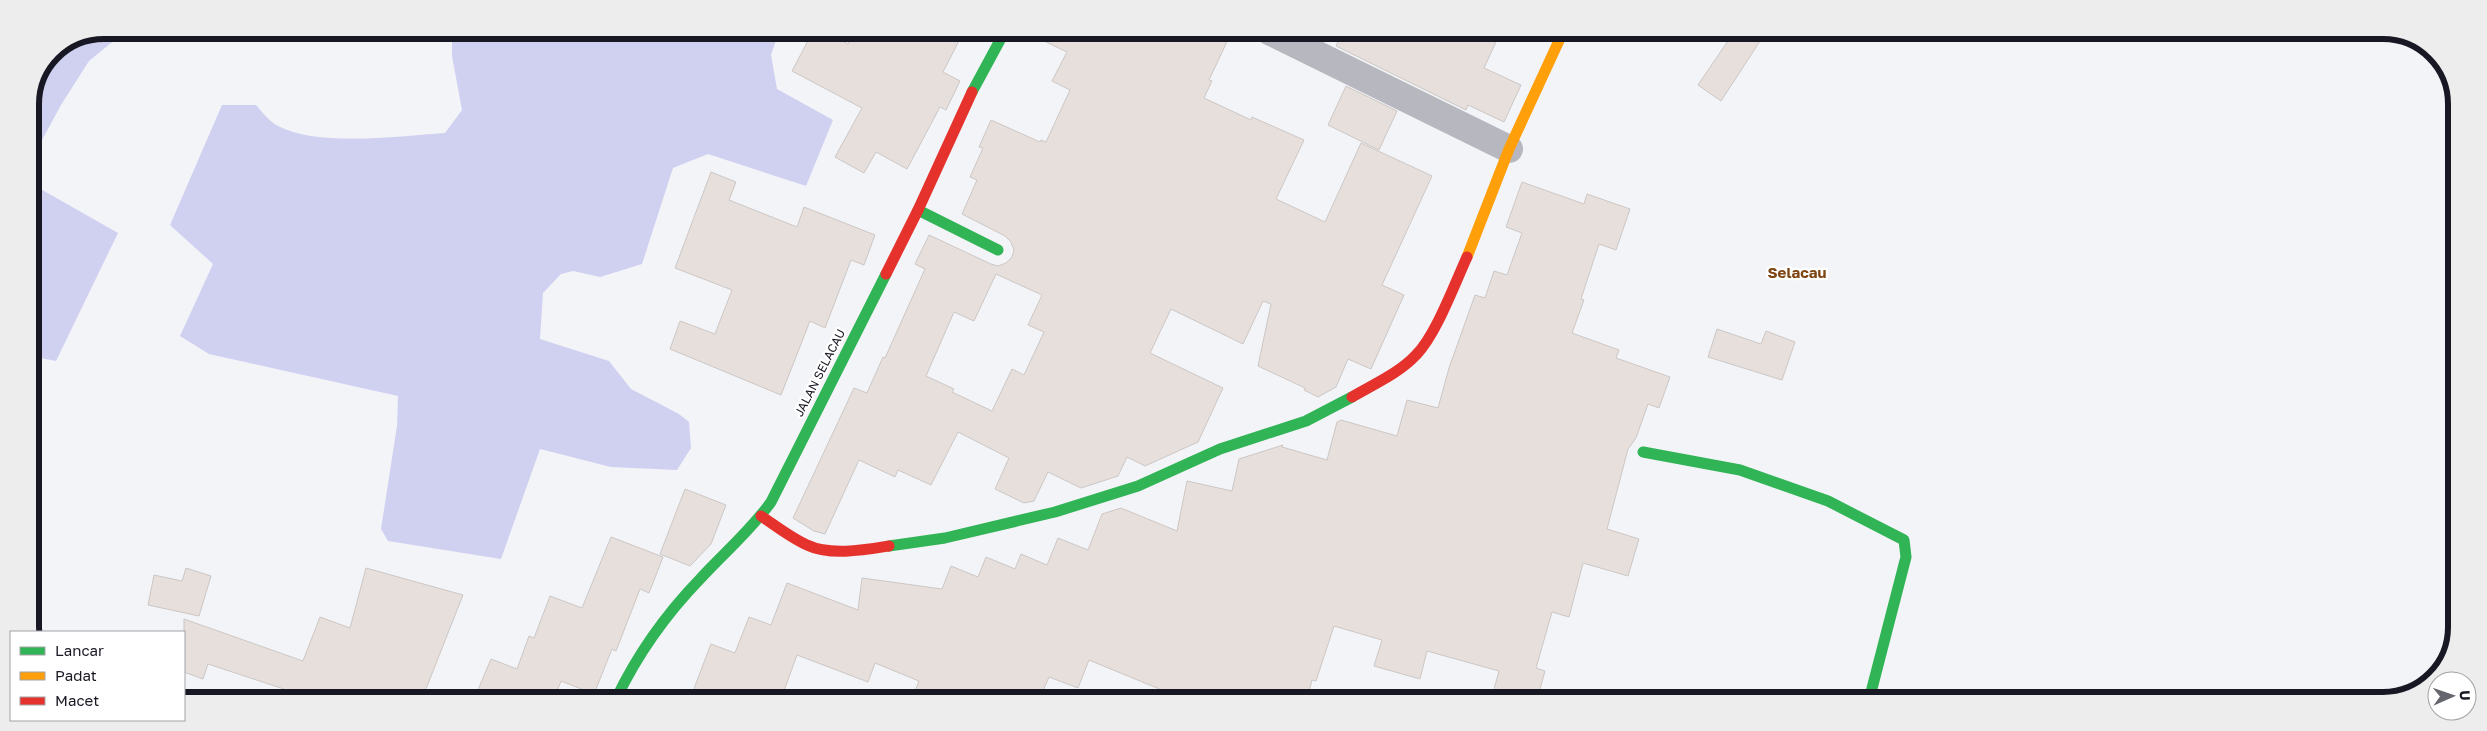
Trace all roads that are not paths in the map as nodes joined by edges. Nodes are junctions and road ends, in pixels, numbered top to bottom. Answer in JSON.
{"nodes":[{"id":1,"x":1001,"y":39,"type":"edge"},
{"id":2,"x":1285,"y":39,"type":"edge"},
{"id":3,"x":1560,"y":39,"type":"edge"},
{"id":4,"x":1510,"y":149,"type":"junction"},
{"id":5,"x":918,"y":210,"type":"junction"},
{"id":6,"x":998,"y":250,"type":"dead end"},
{"id":7,"x":1644,"y":452,"type":"dead end"},
{"id":8,"x":761,"y":516,"type":"junction"},
{"id":9,"x":619,"y":692,"type":"edge"},
{"id":10,"x":1871,"y":692,"type":"edge"}],
"edges":[{"from":1,"to":5,"type":"street","name":"JALAN SELACAU"},
{"from":2,"to":4,"type":"street"},
{"from":3,"to":4,"type":"street"},
{"from":4,"to":8,"type":"street"},
{"from":5,"to":6,"type":"street"},
{"from":5,"to":8,"type":"street","name":"JALAN SELACAU"},
{"from":7,"to":10,"type":"street"},
{"from":8,"to":9,"type":"street","name":"JALAN SELACAU"}]}
